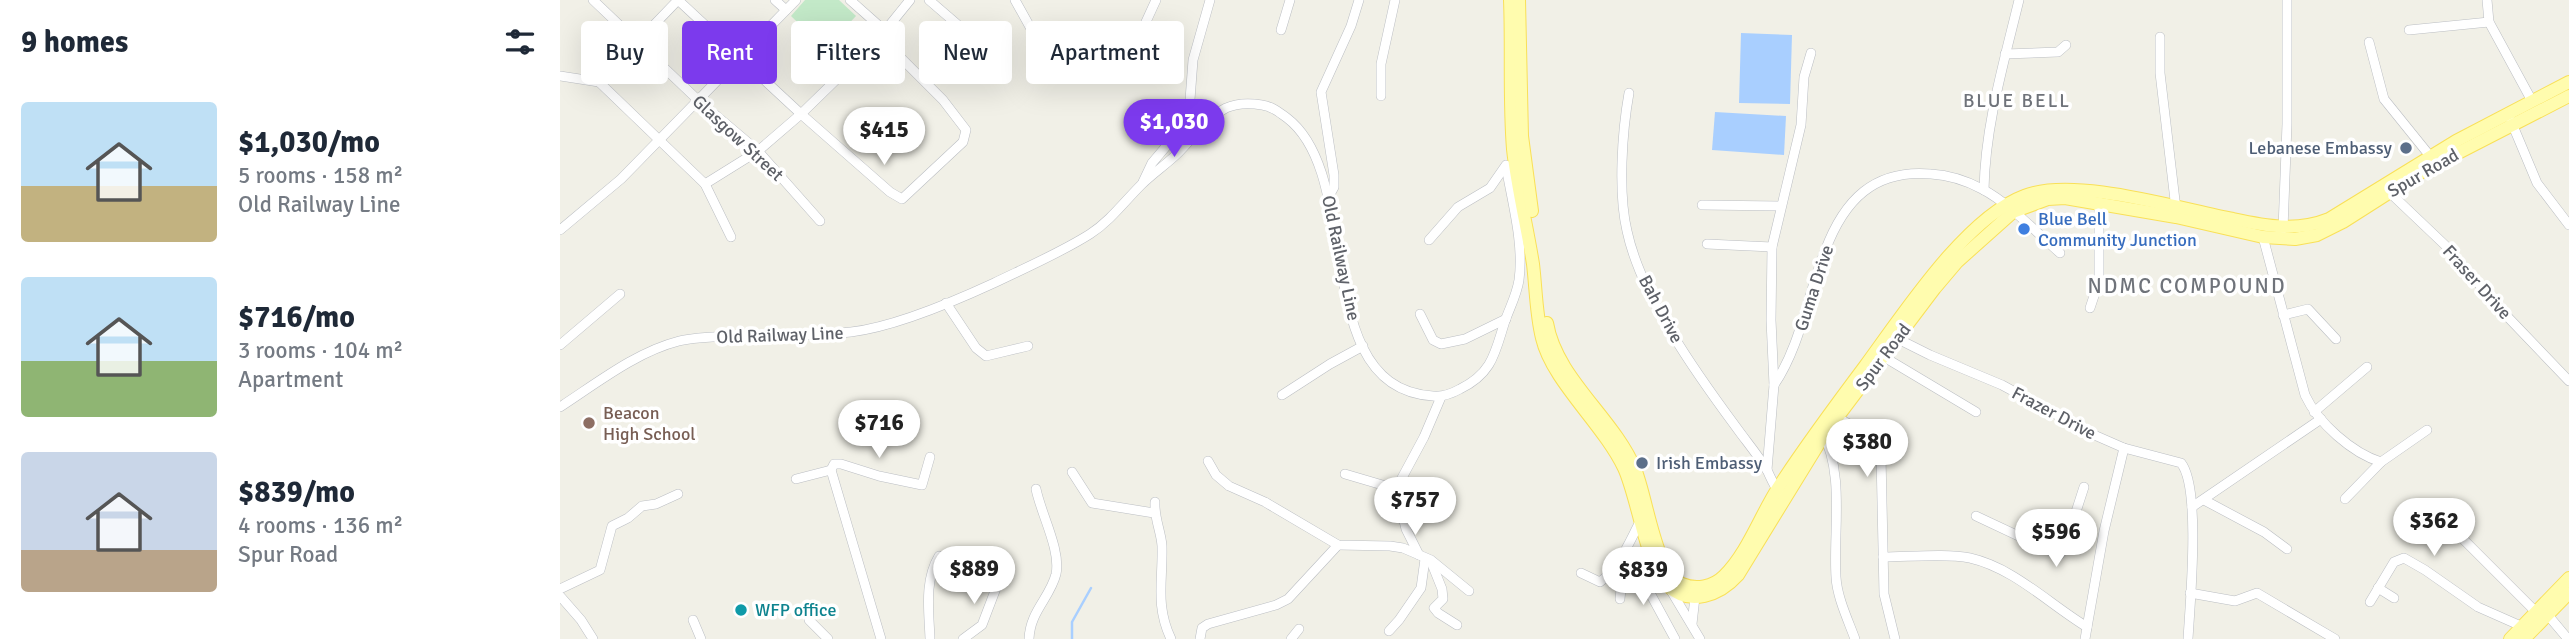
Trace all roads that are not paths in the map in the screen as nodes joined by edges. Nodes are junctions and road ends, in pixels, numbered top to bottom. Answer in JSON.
{"nodes":[{"id":1,"x":593,"y":0,"type":"edge"},
{"id":2,"x":678,"y":0,"type":"edge"},
{"id":3,"x":775,"y":0,"type":"edge"},
{"id":4,"x":796,"y":0,"type":"edge"},
{"id":5,"x":850,"y":0,"type":"edge"},
{"id":6,"x":910,"y":0,"type":"edge"},
{"id":7,"x":929,"y":0,"type":"edge"},
{"id":8,"x":1015,"y":0,"type":"edge"},
{"id":9,"x":1156,"y":0,"type":"edge"},
{"id":10,"x":1210,"y":0,"type":"edge"},
{"id":11,"x":1290,"y":0,"type":"edge"},
{"id":12,"x":1359,"y":0,"type":"edge"},
{"id":13,"x":1395,"y":0,"type":"edge"},
{"id":14,"x":1510,"y":0,"type":"edge"},
{"id":15,"x":1520,"y":0,"type":"edge"},
{"id":16,"x":2019,"y":0,"type":"edge"},
{"id":17,"x":2287,"y":0,"type":"edge"},
{"id":18,"x":2487,"y":0,"type":"edge"},
{"id":19,"x":786,"y":10,"type":"junction"},
{"id":20,"x":615,"y":21,"type":"edge"},
{"id":21,"x":658,"y":21,"type":"edge"},
{"id":22,"x":700,"y":21,"type":"edge"},
{"id":23,"x":775,"y":21,"type":"edge"},
{"id":24,"x":870,"y":21,"type":"edge"},
{"id":25,"x":893,"y":21,"type":"edge"},
{"id":26,"x":953,"y":21,"type":"edge"},
{"id":27,"x":1027,"y":21,"type":"edge"},
{"id":28,"x":1146,"y":21,"type":"edge"},
{"id":29,"x":2489,"y":22,"type":"junction"},
{"id":30,"x":1281,"y":30,"type":"dead end"},
{"id":31,"x":2409,"y":30,"type":"dead end"},
{"id":32,"x":2160,"y":37,"type":"dead end"},
{"id":33,"x":2368,"y":42,"type":"dead end"},
{"id":34,"x":2066,"y":45,"type":"dead end"},
{"id":35,"x":1811,"y":53,"type":"dead end"},
{"id":36,"x":2005,"y":54,"type":"junction"},
{"id":37,"x":905,"y":58,"type":"edge"},
{"id":38,"x":668,"y":72,"type":"edge"},
{"id":39,"x":560,"y":76,"type":"edge"},
{"id":40,"x":581,"y":79,"type":"edge"},
{"id":41,"x":601,"y":84,"type":"edge"},
{"id":42,"x":715,"y":84,"type":"edge"},
{"id":43,"x":768,"y":84,"type":"edge"},
{"id":44,"x":832,"y":84,"type":"edge"},
{"id":45,"x":2566,"y":90,"type":"edge"},
{"id":46,"x":1629,"y":93,"type":"dead end"},
{"id":47,"x":1381,"y":96,"type":"dead end"},
{"id":48,"x":699,"y":101,"type":"junction"},
{"id":49,"x":2532,"y":101,"type":"junction"},
{"id":50,"x":801,"y":114,"type":"junction"},
{"id":51,"x":2510,"y":119,"type":"junction"},
{"id":52,"x":660,"y":138,"type":"junction"},
{"id":53,"x":758,"y":151,"type":"junction"},
{"id":54,"x":1514,"y":152,"type":"junction"},
{"id":55,"x":2424,"y":163,"type":"junction"},
{"id":56,"x":1506,"y":166,"type":"junction"},
{"id":57,"x":1143,"y":182,"type":"junction"},
{"id":58,"x":705,"y":184,"type":"junction"},
{"id":59,"x":2386,"y":189,"type":"junction"},
{"id":60,"x":1984,"y":190,"type":"junction"},
{"id":61,"x":1328,"y":198,"type":"junction"},
{"id":62,"x":2099,"y":203,"type":"junction"},
{"id":63,"x":1702,"y":205,"type":"dead end"},
{"id":64,"x":1780,"y":206,"type":"junction"},
{"id":65,"x":2009,"y":209,"type":"junction"},
{"id":66,"x":2176,"y":213,"type":"junction"},
{"id":67,"x":820,"y":221,"type":"dead end"},
{"id":68,"x":2569,"y":225,"type":"edge"},
{"id":69,"x":560,"y":230,"type":"edge"},
{"id":70,"x":2283,"y":233,"type":"junction"},
{"id":71,"x":731,"y":237,"type":"dead end"},
{"id":72,"x":2263,"y":237,"type":"junction"},
{"id":73,"x":1429,"y":240,"type":"dead end"},
{"id":74,"x":1707,"y":244,"type":"dead end"},
{"id":75,"x":1772,"y":247,"type":"junction"},
{"id":76,"x":2060,"y":253,"type":"dead end"},
{"id":77,"x":620,"y":294,"type":"dead end"},
{"id":78,"x":946,"y":303,"type":"junction"},
{"id":79,"x":2090,"y":309,"type":"dead end"},
{"id":80,"x":1420,"y":314,"type":"dead end"},
{"id":81,"x":2283,"y":315,"type":"junction"},
{"id":82,"x":1506,"y":318,"type":"junction"},
{"id":83,"x":1892,"y":336,"type":"junction"},
{"id":84,"x":2336,"y":339,"type":"dead end"},
{"id":85,"x":560,"y":345,"type":"edge"},
{"id":86,"x":1028,"y":346,"type":"dead end"},
{"id":87,"x":1363,"y":346,"type":"junction"},
{"id":88,"x":1884,"y":357,"type":"junction"},
{"id":89,"x":1869,"y":367,"type":"junction"},
{"id":90,"x":2367,"y":367,"type":"dead end"},
{"id":91,"x":1560,"y":368,"type":"junction"},
{"id":92,"x":2569,"y":381,"type":"edge"},
{"id":93,"x":1774,"y":385,"type":"junction"},
{"id":94,"x":1282,"y":395,"type":"dead end"},
{"id":95,"x":1441,"y":397,"type":"junction"},
{"id":96,"x":560,"y":407,"type":"edge"},
{"id":97,"x":1976,"y":412,"type":"dead end"},
{"id":98,"x":1833,"y":415,"type":"junction"},
{"id":99,"x":2318,"y":416,"type":"junction"},
{"id":100,"x":2427,"y":429,"type":"dead end"},
{"id":101,"x":1821,"y":431,"type":"junction"},
{"id":102,"x":2124,"y":448,"type":"junction"},
{"id":103,"x":930,"y":457,"type":"dead end"},
{"id":104,"x":1208,"y":461,"type":"dead end"},
{"id":105,"x":2381,"y":462,"type":"junction"},
{"id":106,"x":831,"y":470,"type":"junction"},
{"id":107,"x":1767,"y":470,"type":"junction"},
{"id":108,"x":1072,"y":472,"type":"dead end"},
{"id":109,"x":1345,"y":474,"type":"dead end"},
{"id":110,"x":796,"y":479,"type":"dead end"},
{"id":111,"x":2084,"y":486,"type":"dead end"},
{"id":112,"x":1036,"y":489,"type":"dead end"},
{"id":113,"x":1396,"y":489,"type":"junction"},
{"id":114,"x":1781,"y":493,"type":"junction"},
{"id":115,"x":678,"y":494,"type":"dead end"},
{"id":116,"x":2345,"y":499,"type":"dead end"},
{"id":117,"x":2204,"y":500,"type":"junction"},
{"id":118,"x":2192,"y":508,"type":"junction"},
{"id":119,"x":1976,"y":516,"type":"dead end"},
{"id":120,"x":1641,"y":519,"type":"junction"},
{"id":121,"x":1762,"y":525,"type":"junction"},
{"id":122,"x":2460,"y":536,"type":"dead end"},
{"id":123,"x":1338,"y":545,"type":"junction"},
{"id":124,"x":2287,"y":549,"type":"dead end"},
{"id":125,"x":939,"y":556,"type":"dead end"},
{"id":126,"x":1883,"y":557,"type":"junction"},
{"id":127,"x":1425,"y":558,"type":"junction"},
{"id":128,"x":1618,"y":565,"type":"junction"},
{"id":129,"x":1581,"y":573,"type":"dead end"},
{"id":130,"x":2569,"y":578,"type":"edge"},
{"id":131,"x":998,"y":583,"type":"dead end"},
{"id":132,"x":1669,"y":587,"type":"junction"},
{"id":133,"x":2378,"y":588,"type":"junction"},
{"id":134,"x":560,"y":589,"type":"edge"},
{"id":135,"x":1469,"y":591,"type":"dead end"},
{"id":136,"x":2190,"y":593,"type":"junction"},
{"id":137,"x":2569,"y":593,"type":"edge"},
{"id":138,"x":560,"y":596,"type":"edge"},
{"id":139,"x":1695,"y":597,"type":"junction"},
{"id":140,"x":2395,"y":598,"type":"dead end"},
{"id":141,"x":1620,"y":599,"type":"dead end"},
{"id":142,"x":2370,"y":602,"type":"dead end"},
{"id":143,"x":2541,"y":613,"type":"junction"},
{"id":144,"x":693,"y":620,"type":"dead end"},
{"id":145,"x":809,"y":621,"type":"dead end"},
{"id":146,"x":1692,"y":624,"type":"junction"},
{"id":147,"x":1457,"y":625,"type":"dead end"},
{"id":148,"x":2521,"y":626,"type":"junction"},
{"id":149,"x":2087,"y":627,"type":"junction"},
{"id":150,"x":1298,"y":629,"type":"dead end"},
{"id":151,"x":1389,"y":631,"type":"dead end"},
{"id":152,"x":593,"y":639,"type":"edge"},
{"id":153,"x":701,"y":639,"type":"edge"},
{"id":154,"x":828,"y":639,"type":"edge"},
{"id":155,"x":881,"y":639,"type":"edge"},
{"id":156,"x":930,"y":639,"type":"edge"},
{"id":157,"x":963,"y":639,"type":"edge"},
{"id":158,"x":1029,"y":639,"type":"edge"},
{"id":159,"x":1170,"y":639,"type":"edge"},
{"id":160,"x":1200,"y":639,"type":"edge"},
{"id":161,"x":1291,"y":639,"type":"edge"},
{"id":162,"x":1675,"y":639,"type":"edge"},
{"id":163,"x":1700,"y":639,"type":"edge"},
{"id":164,"x":1855,"y":639,"type":"edge"},
{"id":165,"x":1895,"y":639,"type":"edge"},
{"id":166,"x":2085,"y":639,"type":"edge"},
{"id":167,"x":2188,"y":639,"type":"edge"},
{"id":168,"x":2335,"y":639,"type":"edge"},
{"id":169,"x":2510,"y":639,"type":"edge"},
{"id":170,"x":2524,"y":639,"type":"edge"},
{"id":171,"x":2568,"y":639,"type":"edge"}],
"edges":[{"from":1,"to":20,"type":"street","name":"Glasgow Street"},
{"from":2,"to":21,"type":"street"},
{"from":2,"to":22,"type":"street"},
{"from":3,"to":19,"type":"street"},
{"from":4,"to":19,"type":"street"},
{"from":5,"to":24,"type":"street"},
{"from":6,"to":25,"type":"street"},
{"from":7,"to":26,"type":"street"},
{"from":8,"to":27,"type":"street"},
{"from":9,"to":28,"type":"street"},
{"from":10,"to":57,"type":"street","name":"Old Railway Line"},
{"from":11,"to":30,"type":"street"},
{"from":12,"to":61,"type":"street"},
{"from":13,"to":47,"type":"street"},
{"from":14,"to":54,"type":"main road","name":"Spur Road"},
{"from":15,"to":91,"type":"main road","name":"Spur Road"},
{"from":16,"to":36,"type":"street"},
{"from":17,"to":70,"type":"street"},
{"from":18,"to":29,"type":"street"},
{"from":19,"to":23,"type":"street"},
{"from":29,"to":31,"type":"street"},
{"from":29,"to":49,"type":"street"},
{"from":32,"to":66,"type":"street"},
{"from":33,"to":55,"type":"street"},
{"from":34,"to":36,"type":"street"},
{"from":35,"to":64,"type":"street"},
{"from":36,"to":60,"type":"street"},
{"from":37,"to":50,"type":"street"},
{"from":38,"to":48,"type":"street","name":"Glasgow Street"},
{"from":39,"to":40,"type":"street"},
{"from":41,"to":52,"type":"street"},
{"from":42,"to":48,"type":"street"},
{"from":43,"to":50,"type":"street"},
{"from":44,"to":50,"type":"street"},
{"from":45,"to":49,"type":"main road","name":"Spur Road"},
{"from":45,"to":51,"type":"main road","name":"Spur Road"},
{"from":46,"to":107,"type":"street","name":"Bah Drive"},
{"from":48,"to":52,"type":"street"},
{"from":48,"to":53,"type":"street","name":"Glasgow Street"},
{"from":49,"to":51,"type":"main road","name":"Spur Road"},
{"from":50,"to":53,"type":"street"},
{"from":51,"to":55,"type":"main road","name":"Spur Road"},
{"from":51,"to":68,"type":"street"},
{"from":52,"to":58,"type":"street"},
{"from":52,"to":69,"type":"street"},
{"from":53,"to":58,"type":"street"},
{"from":53,"to":67,"type":"street","name":"Glasgow Street"},
{"from":54,"to":56,"type":"street"},
{"from":54,"to":91,"type":"main road","name":"Spur Road"},
{"from":55,"to":59,"type":"main road","name":"Spur Road"},
{"from":56,"to":73,"type":"street"},
{"from":56,"to":82,"type":"street"},
{"from":57,"to":61,"type":"street","name":"Old Railway Line"},
{"from":57,"to":78,"type":"street","name":"Old Railway Line"},
{"from":58,"to":71,"type":"street"},
{"from":59,"to":70,"type":"main road","name":"Spur Road"},
{"from":59,"to":92,"type":"street","name":"Fraser Drive"},
{"from":60,"to":65,"type":"street","name":"Guma Drive"},
{"from":60,"to":93,"type":"street","name":"Guma Drive"},
{"from":61,"to":87,"type":"street","name":"Old Railway Line"},
{"from":62,"to":65,"type":"main road","name":"Spur Road"},
{"from":62,"to":66,"type":"main road","name":"Spur Road"},
{"from":62,"to":79,"type":"street"},
{"from":63,"to":64,"type":"street"},
{"from":64,"to":75,"type":"street"},
{"from":65,"to":66,"type":"main road","name":"Spur Road"},
{"from":65,"to":76,"type":"street","name":"Guma Drive"},
{"from":65,"to":83,"type":"main road","name":"Spur Road"},
{"from":66,"to":70,"type":"main road","name":"Spur Road"},
{"from":66,"to":72,"type":"main road","name":"Spur Road"},
{"from":70,"to":72,"type":"main road","name":"Spur Road"},
{"from":72,"to":81,"type":"street"},
{"from":74,"to":75,"type":"street"},
{"from":75,"to":93,"type":"street"},
{"from":77,"to":85,"type":"street"},
{"from":78,"to":86,"type":"street"},
{"from":78,"to":96,"type":"street","name":"Old Railway Line"},
{"from":80,"to":82,"type":"street"},
{"from":81,"to":84,"type":"street"},
{"from":81,"to":99,"type":"street"},
{"from":82,"to":95,"type":"street"},
{"from":83,"to":88,"type":"main road","name":"Spur Road"},
{"from":83,"to":89,"type":"main road","name":"Spur Road"},
{"from":83,"to":102,"type":"street","name":"Frazer Drive"},
{"from":87,"to":94,"type":"street"},
{"from":87,"to":95,"type":"street","name":"Old Railway Line"},
{"from":88,"to":89,"type":"main road","name":"Spur Road"},
{"from":88,"to":97,"type":"street"},
{"from":89,"to":98,"type":"main road","name":"Spur Road"},
{"from":90,"to":99,"type":"street"},
{"from":91,"to":120,"type":"main road","name":"Spur Road"},
{"from":91,"to":121,"type":"main road","name":"Spur Road"},
{"from":93,"to":107,"type":"street"},
{"from":95,"to":113,"type":"street"},
{"from":98,"to":101,"type":"main road","name":"Spur Road"},
{"from":98,"to":126,"type":"street"},
{"from":99,"to":105,"type":"street"},
{"from":99,"to":117,"type":"street"},
{"from":100,"to":105,"type":"street"},
{"from":101,"to":114,"type":"main road","name":"Spur Road"},
{"from":101,"to":164,"type":"street"},
{"from":102,"to":118,"type":"street","name":"Frazer Drive"},
{"from":102,"to":149,"type":"street"},
{"from":103,"to":106,"type":"street"},
{"from":104,"to":123,"type":"street"},
{"from":105,"to":116,"type":"street"},
{"from":106,"to":110,"type":"street"},
{"from":106,"to":155,"type":"street"},
{"from":107,"to":114,"type":"street","name":"Bah Drive"},
{"from":108,"to":159,"type":"street"},
{"from":109,"to":113,"type":"street"},
{"from":111,"to":119,"type":"street"},
{"from":112,"to":158,"type":"street"},
{"from":113,"to":127,"type":"street"},
{"from":114,"to":121,"type":"main road","name":"Spur Road"},
{"from":115,"to":134,"type":"street"},
{"from":117,"to":118,"type":"street"},
{"from":117,"to":124,"type":"street"},
{"from":118,"to":136,"type":"street"},
{"from":120,"to":128,"type":"street"},
{"from":120,"to":132,"type":"main road","name":"Spur Road"},
{"from":121,"to":139,"type":"main road","name":"Spur Road"},
{"from":122,"to":143,"type":"street"},
{"from":123,"to":127,"type":"street"},
{"from":123,"to":160,"type":"street"},
{"from":125,"to":156,"type":"street"},
{"from":126,"to":149,"type":"street"},
{"from":126,"to":165,"type":"street"},
{"from":127,"to":135,"type":"street"},
{"from":127,"to":147,"type":"street"},
{"from":127,"to":151,"type":"street"},
{"from":128,"to":129,"type":"street"},
{"from":128,"to":141,"type":"street"},
{"from":128,"to":162,"type":"street"},
{"from":130,"to":143,"type":"main road"},
{"from":131,"to":157,"type":"street"},
{"from":132,"to":139,"type":"main road"},
{"from":132,"to":146,"type":"street"},
{"from":133,"to":140,"type":"street"},
{"from":133,"to":142,"type":"street"},
{"from":133,"to":148,"type":"street"},
{"from":136,"to":167,"type":"street"},
{"from":136,"to":168,"type":"street"},
{"from":137,"to":143,"type":"main road"},
{"from":138,"to":152,"type":"street"},
{"from":139,"to":146,"type":"street"},
{"from":143,"to":148,"type":"main road"},
{"from":143,"to":170,"type":"main road"},
{"from":143,"to":171,"type":"street"},
{"from":144,"to":153,"type":"street"},
{"from":145,"to":154,"type":"street"},
{"from":146,"to":163,"type":"street"},
{"from":148,"to":169,"type":"main road"},
{"from":149,"to":166,"type":"street"},
{"from":150,"to":161,"type":"street"}]}
